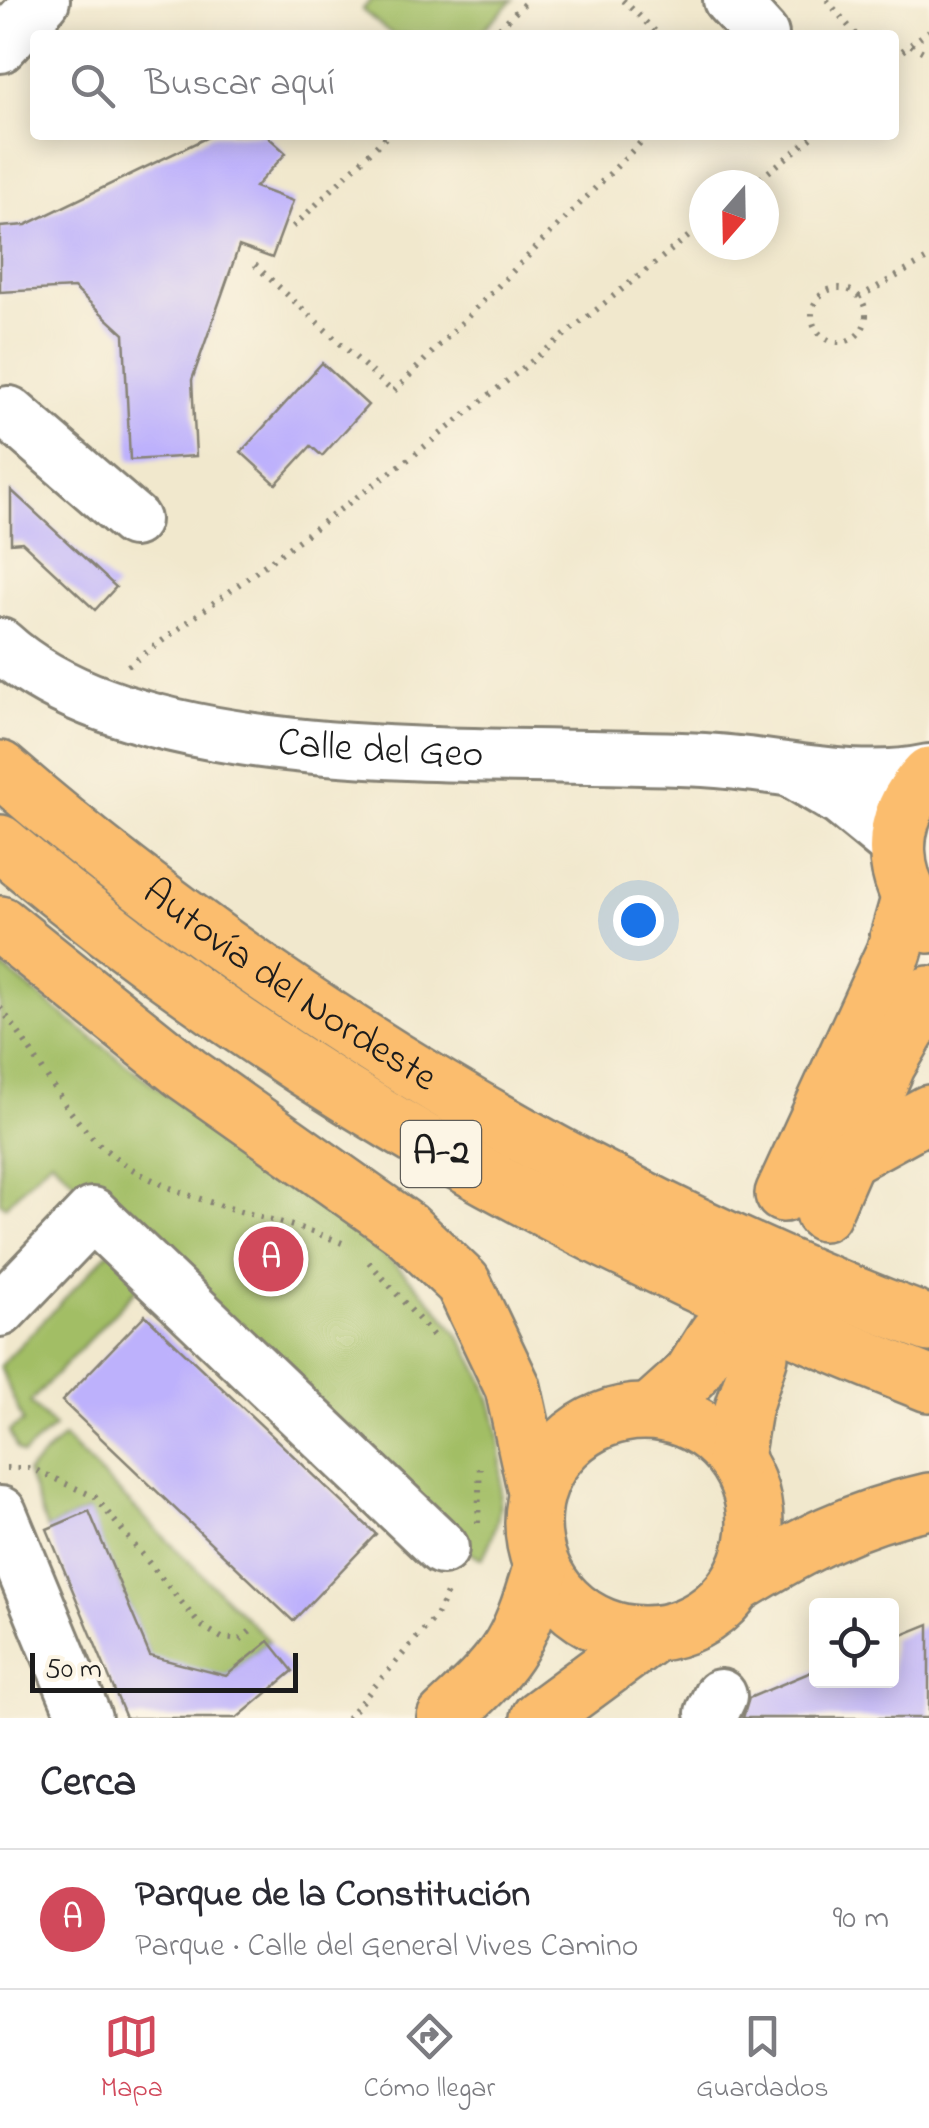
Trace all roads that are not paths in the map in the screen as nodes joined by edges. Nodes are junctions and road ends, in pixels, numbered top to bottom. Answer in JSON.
{"nodes":[{"id":1,"x":43,"y":0,"type":"edge"},
{"id":2,"x":730,"y":0,"type":"edge"},
{"id":3,"x":757,"y":30,"type":"edge"},
{"id":4,"x":0,"y":46,"type":"edge"},
{"id":5,"x":3,"y":414,"type":"edge"},
{"id":6,"x":133,"y":520,"type":"dead end"},
{"id":7,"x":2,"y":650,"type":"edge"},
{"id":8,"x":785,"y":766,"type":"junction"},
{"id":9,"x":0,"y":769,"type":"edge"},
{"id":10,"x":929,"y":773,"type":"edge"},
{"id":11,"x":76,"y":835,"type":"junction"},
{"id":12,"x":0,"y":843,"type":"edge"},
{"id":13,"x":896,"y":845,"type":"junction"},
{"id":14,"x":919,"y":912,"type":"edge"},
{"id":15,"x":0,"y":924,"type":"edge"},
{"id":16,"x":929,"y":994,"type":"edge"},
{"id":17,"x":929,"y":1113,"type":"edge"},
{"id":18,"x":847,"y":1158,"type":"junction"},
{"id":19,"x":929,"y":1293,"type":"edge"},
{"id":20,"x":0,"y":1310,"type":"edge"},
{"id":21,"x":929,"y":1324,"type":"edge"},
{"id":22,"x":929,"y":1384,"type":"edge"},
{"id":23,"x":652,"y":1411,"type":"junction"},
{"id":24,"x":735,"y":1458,"type":"junction"},
{"id":25,"x":536,"y":1492,"type":"junction"},
{"id":26,"x":929,"y":1501,"type":"edge"},
{"id":27,"x":0,"y":1513,"type":"edge"},
{"id":28,"x":456,"y":1555,"type":"road end"},
{"id":29,"x":541,"y":1568,"type":"junction"},
{"id":30,"x":737,"y":1585,"type":"junction"},
{"id":31,"x":653,"y":1634,"type":"junction"},
{"id":32,"x":86,"y":1718,"type":"edge"},
{"id":33,"x":444,"y":1718,"type":"edge"},
{"id":34,"x":538,"y":1718,"type":"edge"}],
"edges":[{"from":1,"to":4,"type":"street"},
{"from":2,"to":3,"type":"street"},
{"from":5,"to":6,"type":"street"},
{"from":7,"to":8,"type":"street","name":"Calle del Geo"},
{"from":8,"to":10,"type":"street","name":"Calle del Geo"},
{"from":8,"to":13,"type":"street","name":"Calle del Geo"},
{"from":9,"to":11,"type":"main road","name":"Autovía del Nordeste","number":"A-2"},
{"from":10,"to":13,"type":"main road"},
{"from":11,"to":19,"type":"main road"},
{"from":11,"to":21,"type":"main road","name":"Autovía del Nordeste","number":"A-2"},
{"from":12,"to":22,"type":"main road","name":"Autovía del Nordeste","number":"A-2"},
{"from":13,"to":14,"type":"main road"},
{"from":14,"to":18,"type":"main road"},
{"from":15,"to":25,"type":"main road"},
{"from":16,"to":18,"type":"main road"},
{"from":17,"to":18,"type":"main road"},
{"from":20,"to":28,"type":"street"},
{"from":23,"to":24,"type":"main road"},
{"from":23,"to":24,"type":"main road"},
{"from":23,"to":25,"type":"main road"},
{"from":24,"to":30,"type":"main road"},
{"from":25,"to":29,"type":"main road"},
{"from":26,"to":30,"type":"main road"},
{"from":27,"to":32,"type":"street"},
{"from":29,"to":31,"type":"main road"},
{"from":29,"to":33,"type":"main road"},
{"from":30,"to":31,"type":"main road"},
{"from":31,"to":34,"type":"main road"}]}
